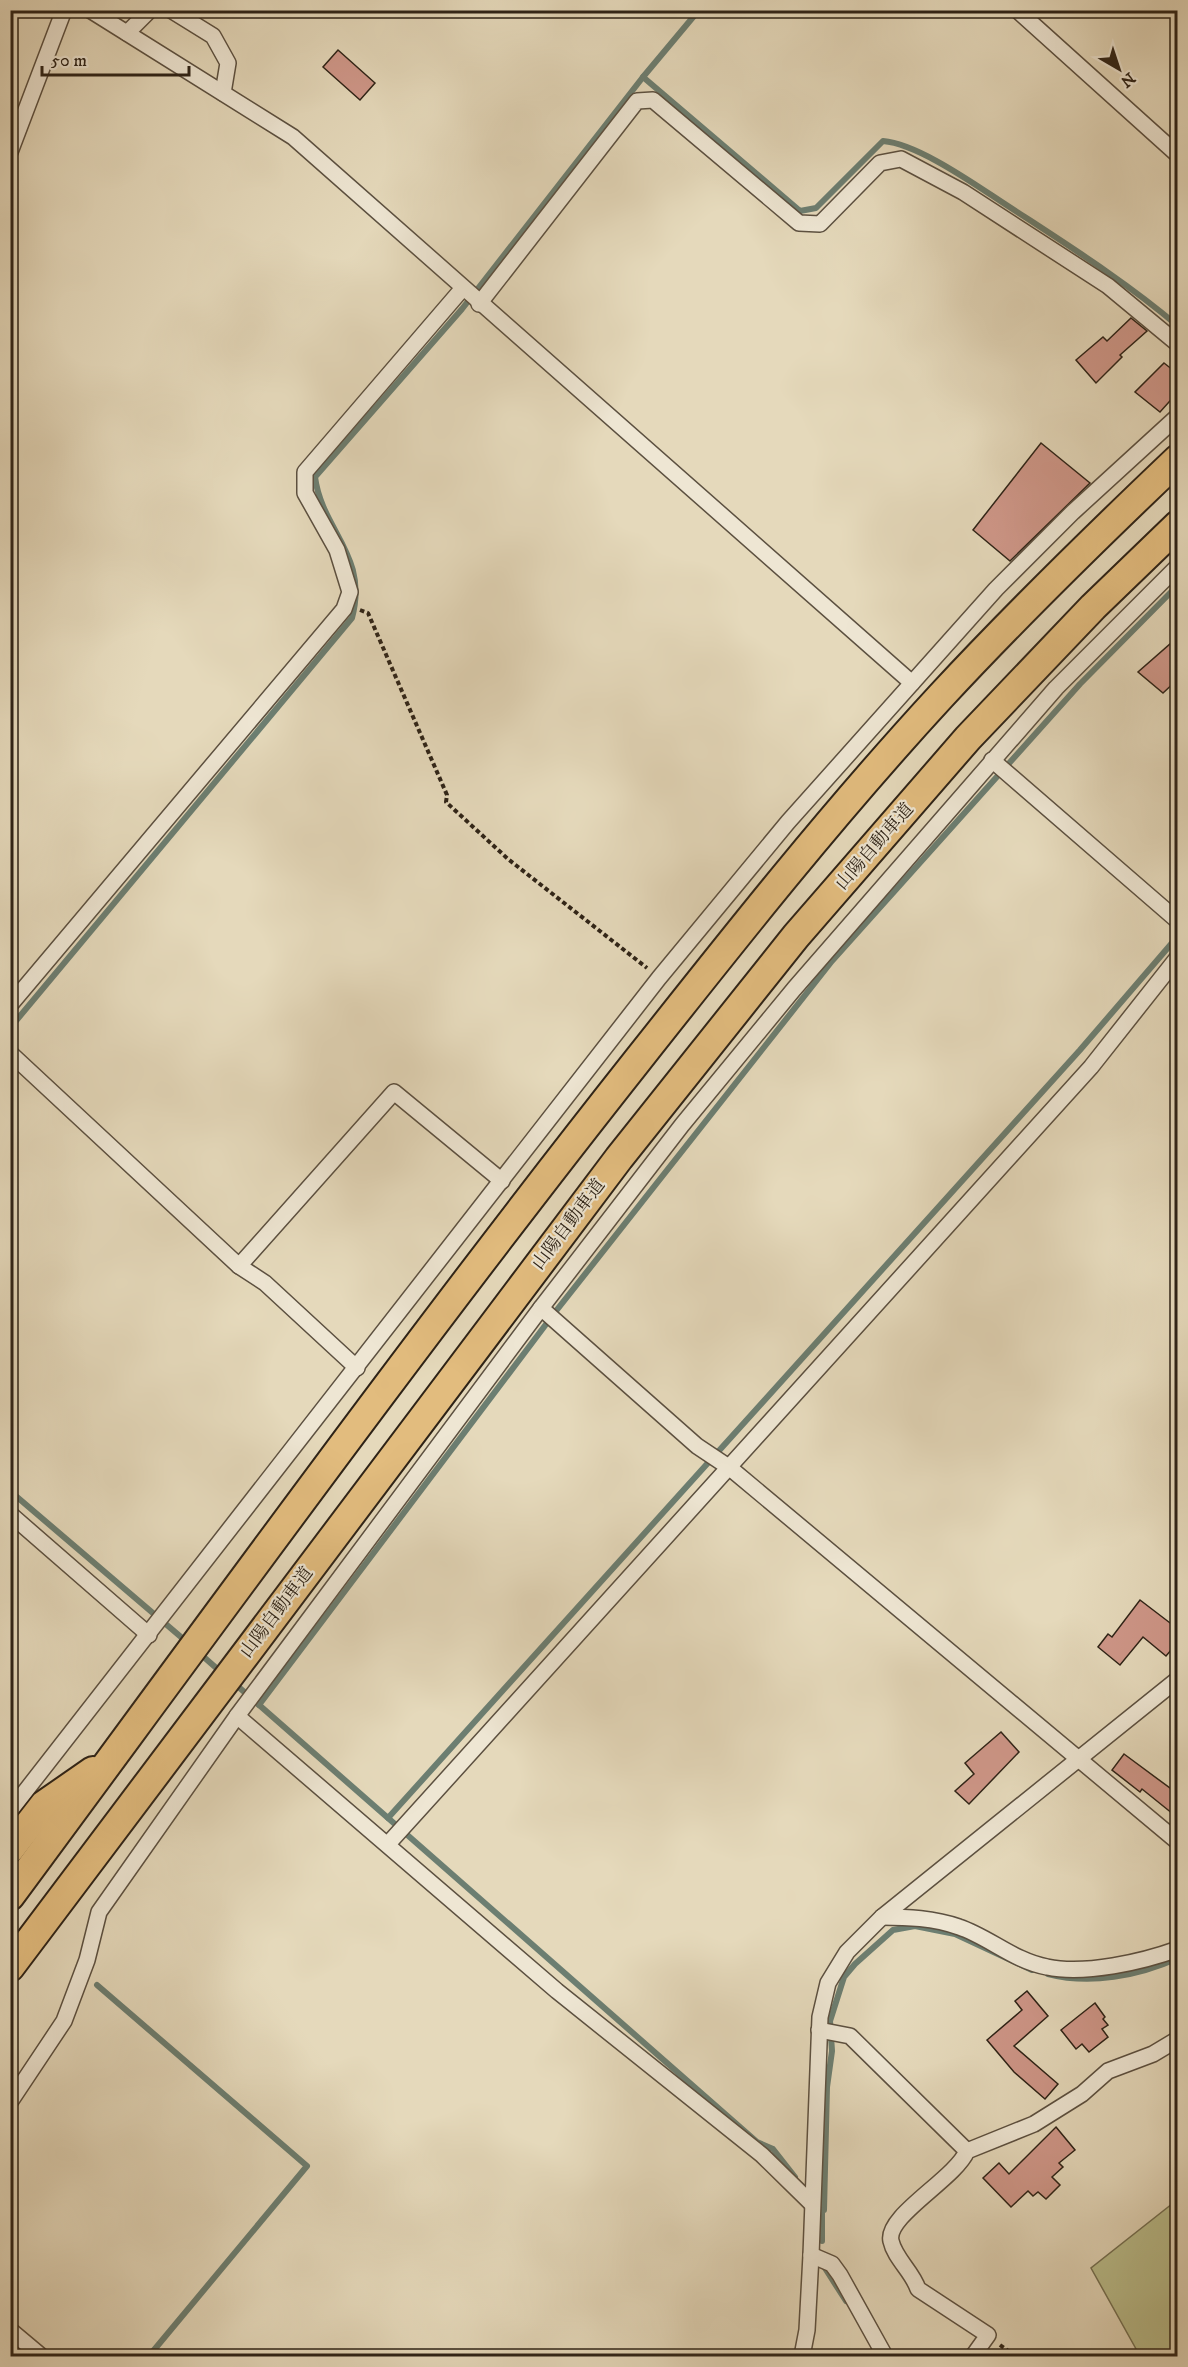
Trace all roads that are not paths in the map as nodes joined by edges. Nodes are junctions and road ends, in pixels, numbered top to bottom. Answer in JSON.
{"nodes":[{"id":1,"x":64,"y":10,"type":"edge"},
{"id":2,"x":90,"y":10,"type":"edge"},
{"id":3,"x":150,"y":10,"type":"edge"},
{"id":4,"x":171,"y":10,"type":"edge"},
{"id":5,"x":1017,"y":10,"type":"edge"},
{"id":6,"x":127,"y":33,"type":"junction"},
{"id":7,"x":223,"y":93,"type":"junction"},
{"id":8,"x":10,"y":152,"type":"edge"},
{"id":9,"x":1178,"y":155,"type":"edge"},
{"id":10,"x":471,"y":296,"type":"junction"},
{"id":11,"x":1178,"y":344,"type":"edge"},
{"id":12,"x":1178,"y":416,"type":"edge"},
{"id":13,"x":1178,"y":459,"type":"edge"},
{"id":14,"x":1178,"y":525,"type":"edge"},
{"id":15,"x":1178,"y":566,"type":"edge"},
{"id":16,"x":912,"y":683,"type":"junction"},
{"id":17,"x":999,"y":766,"type":"junction"},
{"id":18,"x":1178,"y":921,"type":"edge"},
{"id":19,"x":1178,"y":957,"type":"edge"},
{"id":20,"x":10,"y":1005,"type":"edge"},
{"id":21,"x":10,"y":1053,"type":"edge"},
{"id":22,"x":502,"y":1181,"type":"junction"},
{"id":23,"x":239,"y":1266,"type":"junction"},
{"id":24,"x":548,"y":1315,"type":"junction"},
{"id":25,"x":357,"y":1368,"type":"junction"},
{"id":26,"x":727,"y":1466,"type":"junction"},
{"id":27,"x":10,"y":1515,"type":"edge"},
{"id":28,"x":152,"y":1631,"type":"junction"},
{"id":29,"x":1178,"y":1679,"type":"edge"},
{"id":30,"x":240,"y":1711,"type":"junction"},
{"id":31,"x":114,"y":1755,"type":"junction"},
{"id":32,"x":1076,"y":1760,"type":"junction"},
{"id":33,"x":10,"y":1811,"type":"edge"},
{"id":34,"x":392,"y":1840,"type":"junction"},
{"id":35,"x":1178,"y":1842,"type":"edge"},
{"id":36,"x":10,"y":1849,"type":"edge"},
{"id":37,"x":10,"y":1896,"type":"edge"},
{"id":38,"x":882,"y":1917,"type":"junction"},
{"id":39,"x":29,"y":1941,"type":"junction"},
{"id":40,"x":1178,"y":1949,"type":"edge"},
{"id":41,"x":10,"y":1966,"type":"edge"},
{"id":42,"x":10,"y":1972,"type":"edge"},
{"id":43,"x":826,"y":2031,"type":"junction"},
{"id":44,"x":1178,"y":2039,"type":"edge"},
{"id":45,"x":10,"y":2102,"type":"edge"},
{"id":46,"x":966,"y":2151,"type":"junction"},
{"id":47,"x":812,"y":2204,"type":"junction"},
{"id":48,"x":811,"y":2255,"type":"junction"},
{"id":49,"x":10,"y":2330,"type":"edge"},
{"id":50,"x":41,"y":2356,"type":"edge"},
{"id":51,"x":802,"y":2356,"type":"edge"},
{"id":52,"x":885,"y":2356,"type":"edge"},
{"id":53,"x":973,"y":2356,"type":"edge"}],
"edges":[{"from":1,"to":8,"type":"street"},
{"from":2,"to":6,"type":"street"},
{"from":3,"to":6,"type":"street"},
{"from":4,"to":7,"type":"street"},
{"from":5,"to":9,"type":"street"},
{"from":6,"to":7,"type":"street"},
{"from":7,"to":10,"type":"street"},
{"from":10,"to":11,"type":"street"},
{"from":10,"to":16,"type":"street"},
{"from":10,"to":20,"type":"street"},
{"from":12,"to":16,"type":"street"},
{"from":13,"to":31,"type":"highway"},
{"from":14,"to":39,"type":"highway","name":"山陽自動車道"},
{"from":15,"to":17,"type":"street"},
{"from":16,"to":22,"type":"street"},
{"from":17,"to":18,"type":"street"},
{"from":17,"to":24,"type":"street"},
{"from":19,"to":26,"type":"street"},
{"from":21,"to":23,"type":"street"},
{"from":22,"to":23,"type":"street"},
{"from":22,"to":25,"type":"street"},
{"from":23,"to":25,"type":"street"},
{"from":24,"to":26,"type":"street"},
{"from":24,"to":30,"type":"street"},
{"from":25,"to":28,"type":"street"},
{"from":26,"to":32,"type":"street"},
{"from":26,"to":34,"type":"street"},
{"from":27,"to":28,"type":"street"},
{"from":28,"to":33,"type":"street"},
{"from":29,"to":32,"type":"street"},
{"from":30,"to":34,"type":"street"},
{"from":30,"to":45,"type":"street"},
{"from":31,"to":36,"type":"highway"},
{"from":31,"to":37,"type":"highway"},
{"from":32,"to":35,"type":"street"},
{"from":32,"to":38,"type":"street"},
{"from":34,"to":47,"type":"street"},
{"from":38,"to":40,"type":"street"},
{"from":38,"to":43,"type":"street"},
{"from":39,"to":41,"type":"highway","name":"山陽自動車道"},
{"from":39,"to":42,"type":"highway"},
{"from":43,"to":46,"type":"street"},
{"from":43,"to":47,"type":"street"},
{"from":44,"to":46,"type":"street"},
{"from":46,"to":53,"type":"street"},
{"from":47,"to":48,"type":"street"},
{"from":48,"to":51,"type":"street"},
{"from":48,"to":52,"type":"street"},
{"from":49,"to":50,"type":"street"}]}
